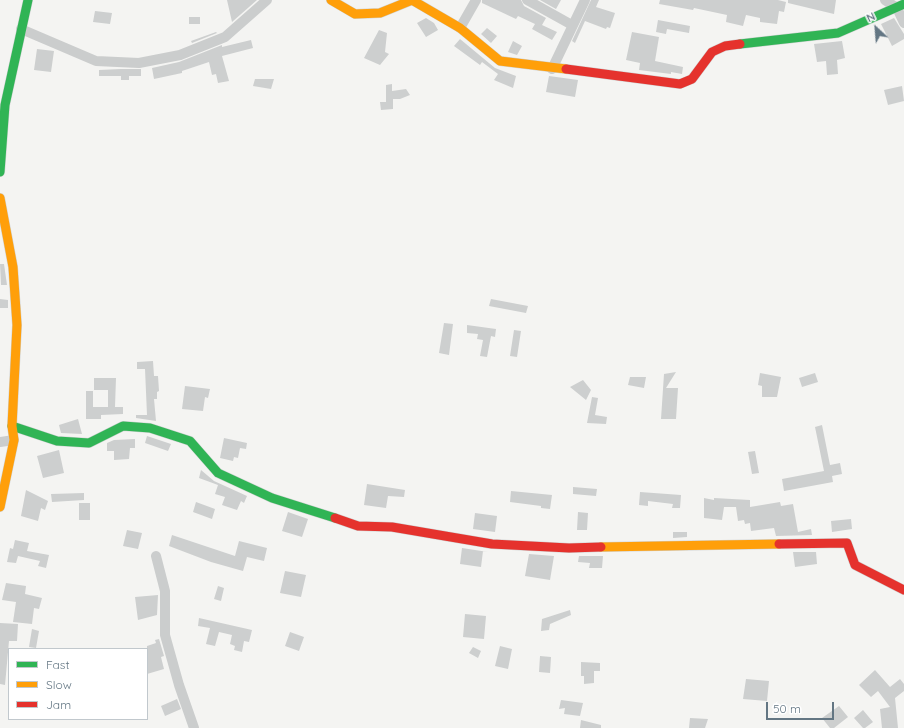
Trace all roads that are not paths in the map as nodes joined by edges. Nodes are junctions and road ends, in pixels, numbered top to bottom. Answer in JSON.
{"nodes":[{"id":1,"x":28,"y":0,"type":"edge"},
{"id":2,"x":267,"y":0,"type":"edge"},
{"id":3,"x":330,"y":0,"type":"edge"},
{"id":4,"x":476,"y":0,"type":"edge"},
{"id":5,"x":527,"y":0,"type":"edge"},
{"id":6,"x":585,"y":0,"type":"edge"},
{"id":7,"x":885,"y":0,"type":"edge"},
{"id":8,"x":901,"y":6,"type":"edge"},
{"id":9,"x":904,"y":23,"type":"edge"},
{"id":10,"x":572,"y":25,"type":"junction"},
{"id":11,"x":460,"y":28,"type":"junction"},
{"id":12,"x":21,"y":29,"type":"junction"},
{"id":13,"x":552,"y":69,"type":"junction"},
{"id":14,"x":0,"y":172,"type":"edge"},
{"id":15,"x":0,"y":198,"type":"edge"},
{"id":16,"x":12,"y":426,"type":"junction"},
{"id":17,"x":14,"y":440,"type":"junction"},
{"id":18,"x":0,"y":442,"type":"edge"},
{"id":19,"x":0,"y":507,"type":"edge"},
{"id":20,"x":156,"y":556,"type":"dead end"},
{"id":21,"x":904,"y":590,"type":"edge"},
{"id":22,"x":194,"y":728,"type":"edge"}],
"edges":[{"from":1,"to":12,"type":"street"},
{"from":2,"to":12,"type":"street"},
{"from":3,"to":11,"type":"street"},
{"from":4,"to":11,"type":"street"},
{"from":5,"to":10,"type":"street"},
{"from":6,"to":10,"type":"street"},
{"from":7,"to":8,"type":"street"},
{"from":8,"to":9,"type":"street"},
{"from":8,"to":13,"type":"street"},
{"from":10,"to":13,"type":"street"},
{"from":11,"to":13,"type":"street"},
{"from":12,"to":14,"type":"street"},
{"from":15,"to":16,"type":"street"},
{"from":16,"to":17,"type":"street"},
{"from":16,"to":21,"type":"street"},
{"from":17,"to":18,"type":"street"},
{"from":17,"to":19,"type":"street"},
{"from":20,"to":22,"type":"street"}]}
